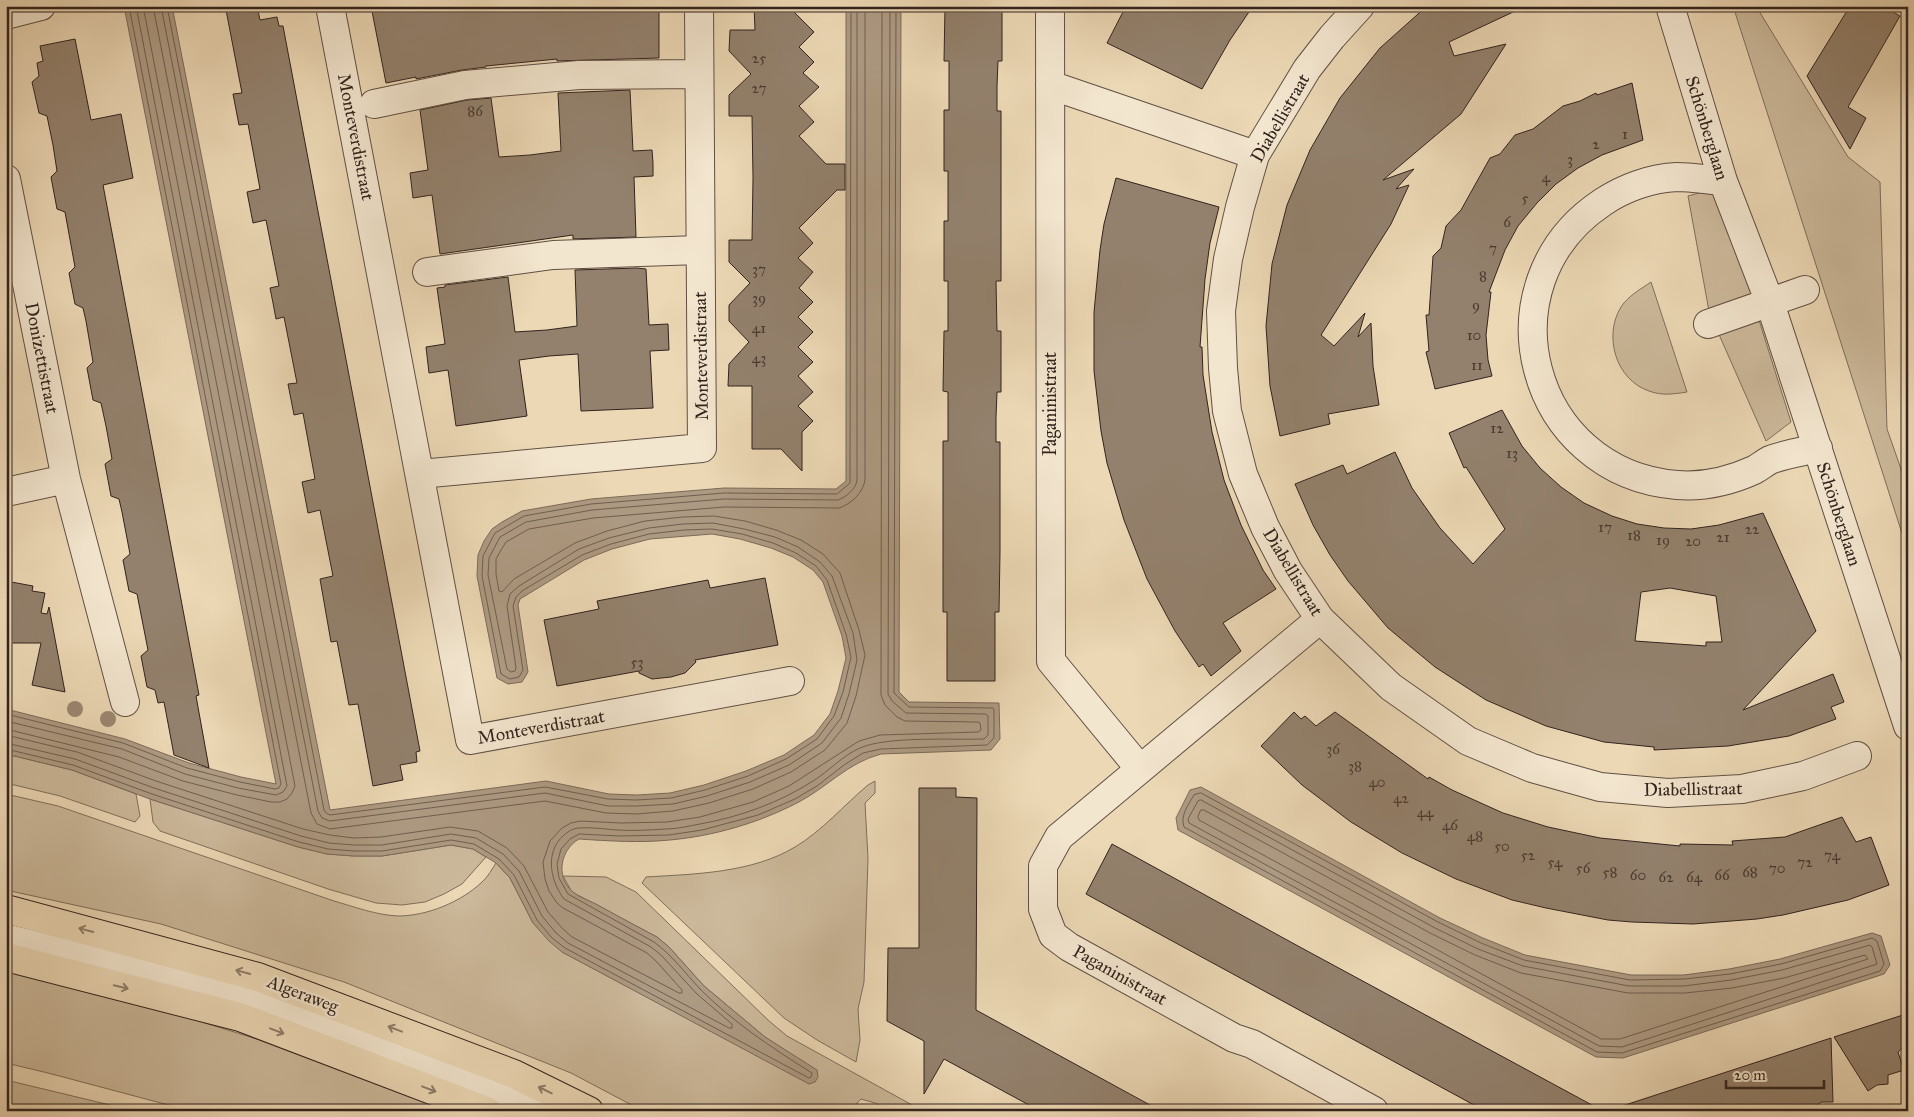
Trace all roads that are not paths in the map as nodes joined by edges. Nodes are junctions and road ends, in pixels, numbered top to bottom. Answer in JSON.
{"nodes":[{"id":1,"x":41,"y":6,"type":"edge"},
{"id":2,"x":330,"y":6,"type":"edge"},
{"id":3,"x":699,"y":6,"type":"edge"},
{"id":4,"x":1050,"y":6,"type":"edge"},
{"id":5,"x":1360,"y":6,"type":"edge"},
{"id":6,"x":1670,"y":6,"type":"edge"},
{"id":7,"x":6,"y":15,"type":"edge"},
{"id":8,"x":698,"y":74,"type":"junction"},
{"id":9,"x":1050,"y":85,"type":"junction"},
{"id":10,"x":374,"y":104,"type":"dead end"},
{"id":11,"x":1255,"y":155,"type":"junction"},
{"id":12,"x":6,"y":179,"type":"edge"},
{"id":13,"x":1722,"y":181,"type":"junction"},
{"id":14,"x":699,"y":250,"type":"junction"},
{"id":15,"x":427,"y":272,"type":"dead end"},
{"id":16,"x":1805,"y":290,"type":"dead end"},
{"id":17,"x":1770,"y":303,"type":"junction"},
{"id":18,"x":1708,"y":324,"type":"dead end"},
{"id":19,"x":1818,"y":448,"type":"junction"},
{"id":20,"x":420,"y":474,"type":"junction"},
{"id":21,"x":66,"y":479,"type":"junction"},
{"id":22,"x":6,"y":492,"type":"edge"},
{"id":23,"x":1320,"y":619,"type":"junction"},
{"id":24,"x":790,"y":681,"type":"dead end"},
{"id":25,"x":124,"y":702,"type":"dead end"},
{"id":26,"x":1908,"y":726,"type":"edge"},
{"id":27,"x":1856,"y":756,"type":"dead end"},
{"id":28,"x":1140,"y":769,"type":"junction"},
{"id":29,"x":6,"y":909,"type":"edge"},
{"id":30,"x":6,"y":938,"type":"edge"},
{"id":31,"x":6,"y":957,"type":"edge"},
{"id":32,"x":487,"y":1111,"type":"edge"},
{"id":33,"x":532,"y":1111,"type":"edge"},
{"id":34,"x":589,"y":1111,"type":"edge"},
{"id":35,"x":1374,"y":1111,"type":"edge"}],
"edges":[{"from":1,"to":7,"type":"street"},
{"from":2,"to":20,"type":"street","name":"Monteverdistraat"},
{"from":3,"to":8,"type":"street","name":"Monteverdistraat"},
{"from":4,"to":9,"type":"street","name":"Paganinistraat"},
{"from":5,"to":11,"type":"street","name":"Diabellistraat"},
{"from":6,"to":13,"type":"street","name":"Schönberglaan"},
{"from":8,"to":10,"type":"street","name":"Monteverdistraat"},
{"from":8,"to":14,"type":"street","name":"Monteverdistraat"},
{"from":9,"to":11,"type":"street"},
{"from":9,"to":28,"type":"street","name":"Paganinistraat"},
{"from":11,"to":23,"type":"street","name":"Diabellistraat"},
{"from":12,"to":21,"type":"street","name":"Donizettistraat"},
{"from":13,"to":17,"type":"street","name":"Schönberglaan"},
{"from":13,"to":19,"type":"street"},
{"from":14,"to":15,"type":"street"},
{"from":14,"to":20,"type":"street","name":"Monteverdistraat"},
{"from":16,"to":17,"type":"street"},
{"from":17,"to":18,"type":"street"},
{"from":17,"to":19,"type":"street","name":"Schönberglaan"},
{"from":19,"to":26,"type":"street","name":"Schönberglaan"},
{"from":20,"to":24,"type":"street","name":"Monteverdistraat"},
{"from":21,"to":22,"type":"street"},
{"from":21,"to":25,"type":"street","name":"Donizettistraat"},
{"from":23,"to":27,"type":"street","name":"Diabellistraat"},
{"from":23,"to":28,"type":"street","name":"Paganinistraat"},
{"from":28,"to":35,"type":"street","name":"Paganinistraat"},
{"from":34,"to":29,"type":"main road","name":"Algeraweg","one_way":true},
{"from":30,"to":33,"type":"street","name":"Algeraweg"},
{"from":31,"to":32,"type":"main road","one_way":true}]}
